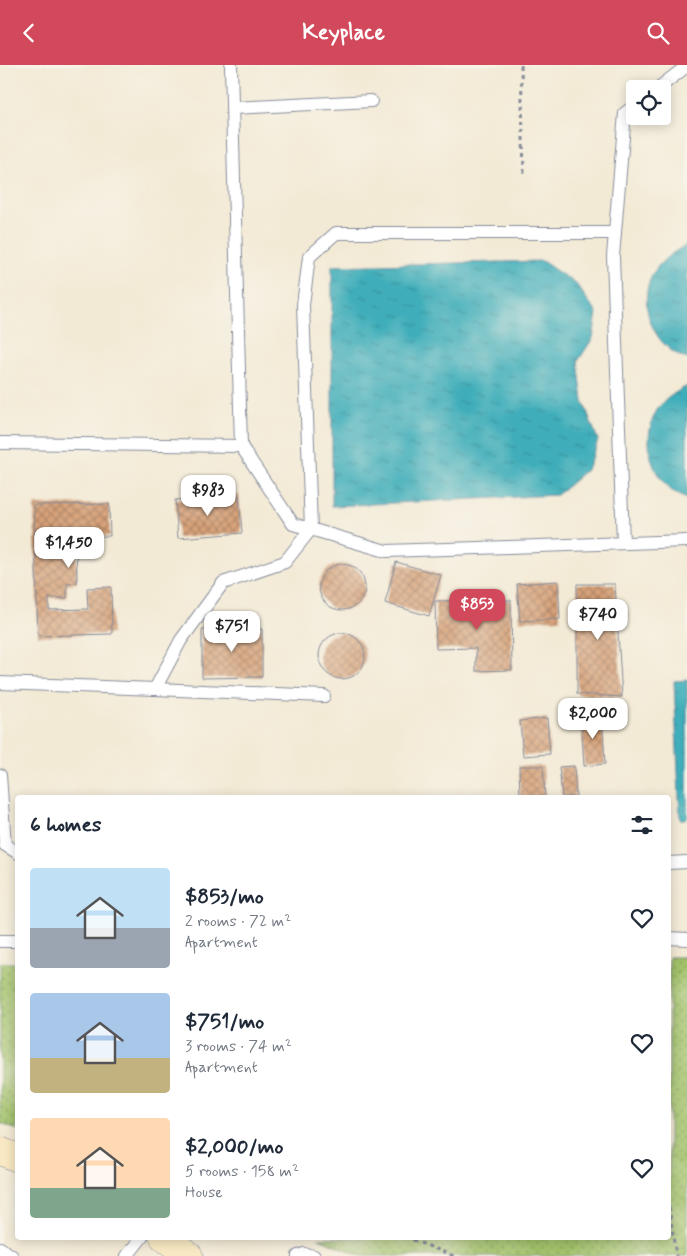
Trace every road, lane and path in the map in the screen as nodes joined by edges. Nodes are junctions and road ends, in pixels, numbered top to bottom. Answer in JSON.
{"nodes":[{"id":1,"x":232,"y":65,"type":"edge"},
{"id":2,"x":521,"y":65,"type":"edge"},
{"id":3,"x":687,"y":66,"type":"edge"},
{"id":4,"x":669,"y":80,"type":"edge"},
{"id":5,"x":372,"y":101,"type":"dead end"},
{"id":6,"x":233,"y":108,"type":"junction"},
{"id":7,"x":626,"y":112,"type":"edge"},
{"id":8,"x":524,"y":174,"type":"dead end"},
{"id":9,"x":614,"y":233,"type":"junction"},
{"id":10,"x":0,"y":443,"type":"edge"},
{"id":11,"x":241,"y":446,"type":"junction"},
{"id":12,"x":311,"y":529,"type":"junction"},
{"id":13,"x":687,"y":541,"type":"edge"},
{"id":14,"x":623,"y":543,"type":"junction"},
{"id":15,"x":0,"y":683,"type":"edge"},
{"id":16,"x":156,"y":689,"type":"junction"},
{"id":17,"x":324,"y":697,"type":"dead end"},
{"id":18,"x":0,"y":775,"type":"edge"},
{"id":19,"x":15,"y":851,"type":"edge"},
{"id":20,"x":687,"y":862,"type":"edge"},
{"id":21,"x":671,"y":863,"type":"edge"},
{"id":22,"x":671,"y":938,"type":"edge"},
{"id":23,"x":687,"y":939,"type":"edge"},
{"id":24,"x":0,"y":941,"type":"edge"},
{"id":25,"x":15,"y":941,"type":"edge"},
{"id":26,"x":0,"y":1151,"type":"edge"},
{"id":27,"x":15,"y":1156,"type":"edge"},
{"id":28,"x":671,"y":1221,"type":"edge"},
{"id":29,"x":140,"y":1240,"type":"edge"},
{"id":30,"x":168,"y":1240,"type":"edge"},
{"id":31,"x":413,"y":1240,"type":"edge"},
{"id":32,"x":0,"y":1248,"type":"edge"},
{"id":33,"x":12,"y":1256,"type":"edge"},
{"id":34,"x":127,"y":1256,"type":"edge"},
{"id":35,"x":189,"y":1256,"type":"edge"},
{"id":36,"x":298,"y":1256,"type":"edge"},
{"id":37,"x":314,"y":1256,"type":"edge"},
{"id":38,"x":454,"y":1256,"type":"edge"},
{"id":39,"x":676,"y":1256,"type":"edge"}],
"edges":[{"from":1,"to":6,"type":"lane"},
{"from":2,"to":8,"type":"path"},
{"from":3,"to":4,"type":"lane"},
{"from":5,"to":6,"type":"lane"},
{"from":6,"to":11,"type":"lane"},
{"from":7,"to":9,"type":"lane"},
{"from":9,"to":12,"type":"lane"},
{"from":9,"to":14,"type":"lane"},
{"from":10,"to":11,"type":"lane"},
{"from":11,"to":12,"type":"lane"},
{"from":12,"to":14,"type":"lane"},
{"from":12,"to":16,"type":"lane"},
{"from":13,"to":14,"type":"lane"},
{"from":15,"to":16,"type":"lane"},
{"from":16,"to":17,"type":"lane"},
{"from":18,"to":19,"type":"lane"},
{"from":20,"to":21,"type":"lane"},
{"from":22,"to":23,"type":"lane"},
{"from":24,"to":25,"type":"lane"},
{"from":26,"to":27,"type":"main road"},
{"from":28,"to":39,"type":"path"},
{"from":29,"to":34,"type":"lane"},
{"from":30,"to":35,"type":"main road"},
{"from":31,"to":38,"type":"path"},
{"from":32,"to":33,"type":"lane"},
{"from":36,"to":37,"type":"lane"}]}
